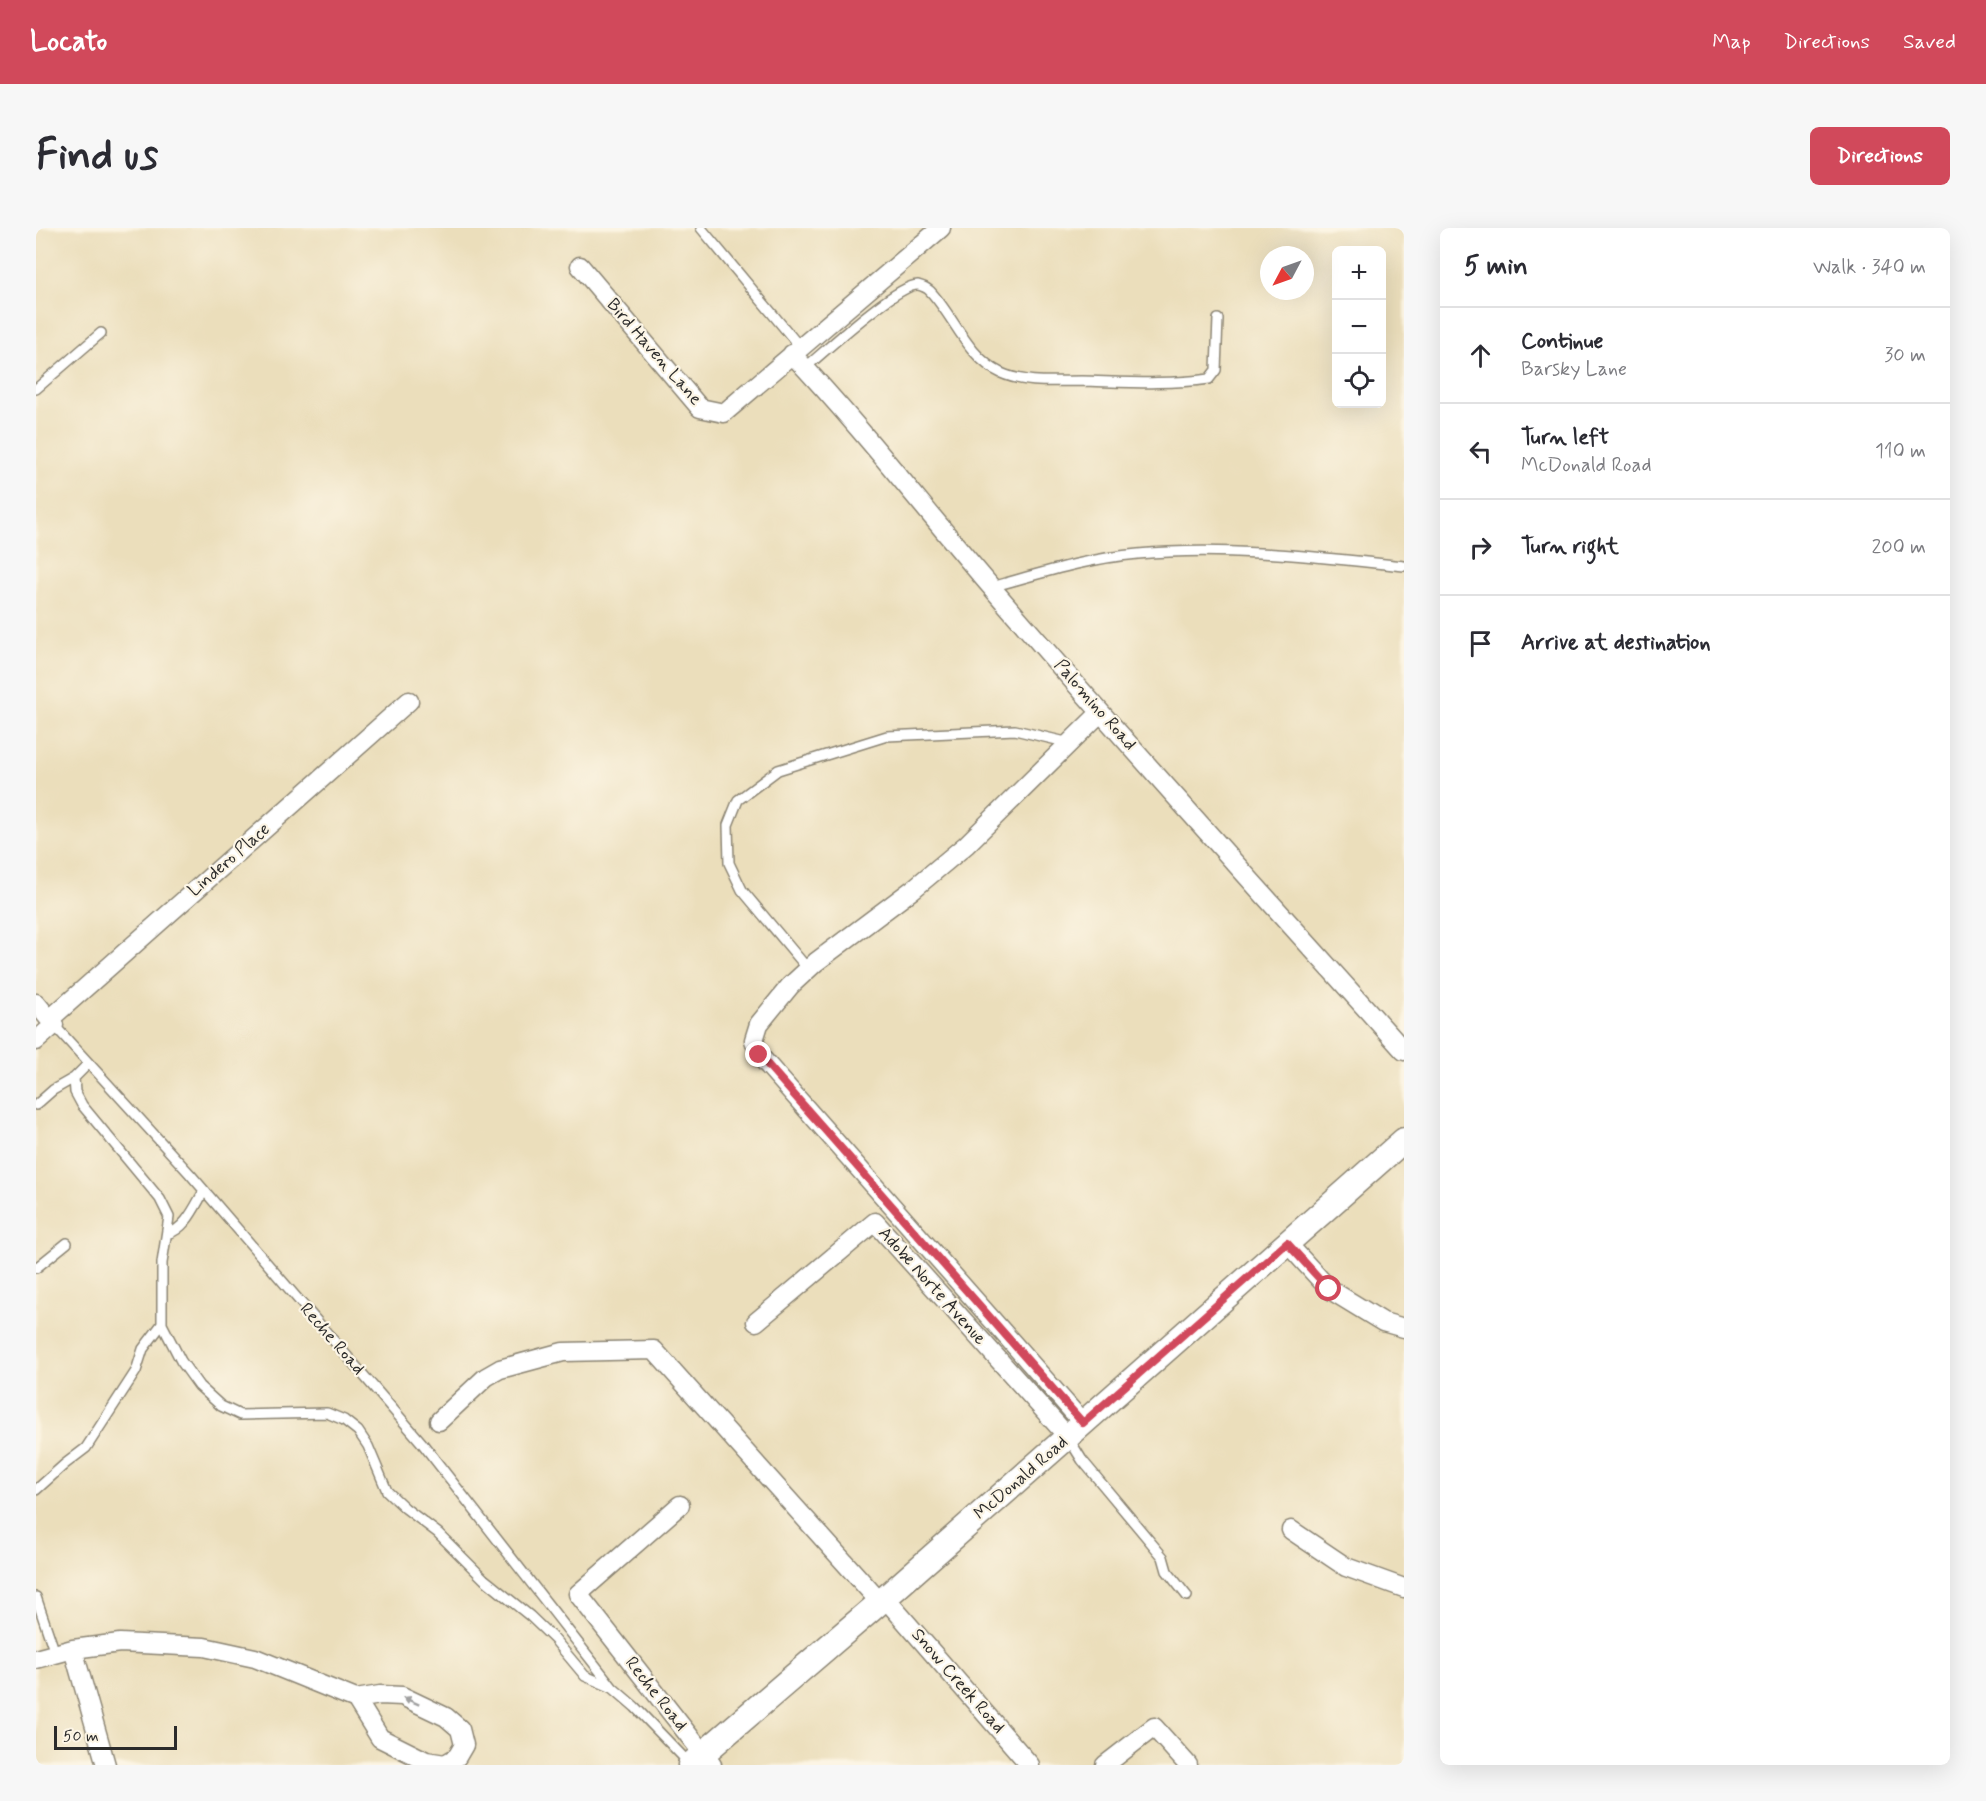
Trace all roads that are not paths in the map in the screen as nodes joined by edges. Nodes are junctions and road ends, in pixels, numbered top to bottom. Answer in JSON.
{"nodes":[{"id":1,"x":701,"y":228,"type":"edge"},
{"id":2,"x":941,"y":228,"type":"edge"},
{"id":3,"x":580,"y":266,"type":"dead end"},
{"id":4,"x":1218,"y":319,"type":"dead end"},
{"id":5,"x":101,"y":333,"type":"dead end"},
{"id":6,"x":796,"y":350,"type":"junction"},
{"id":7,"x":805,"y":368,"type":"junction"},
{"id":8,"x":36,"y":389,"type":"edge"},
{"id":9,"x":1404,"y":566,"type":"edge"},
{"id":10,"x":991,"y":587,"type":"junction"},
{"id":11,"x":410,"y":701,"type":"dead end"},
{"id":12,"x":1100,"y":713,"type":"junction"},
{"id":13,"x":1070,"y":743,"type":"junction"},
{"id":14,"x":808,"y":969,"type":"junction"},
{"id":15,"x":36,"y":1004,"type":"edge"},
{"id":16,"x":52,"y":1022,"type":"junction"},
{"id":17,"x":36,"y":1041,"type":"edge"},
{"id":18,"x":1404,"y":1051,"type":"edge"},
{"id":19,"x":88,"y":1064,"type":"junction"},
{"id":20,"x":74,"y":1077,"type":"junction"},
{"id":21,"x":36,"y":1105,"type":"edge"},
{"id":22,"x":1404,"y":1140,"type":"edge"},
{"id":23,"x":204,"y":1191,"type":"junction"},
{"id":24,"x":167,"y":1234,"type":"junction"},
{"id":25,"x":67,"y":1243,"type":"dead end"},
{"id":26,"x":1287,"y":1243,"type":"junction"},
{"id":27,"x":36,"y":1268,"type":"edge"},
{"id":28,"x":756,"y":1322,"type":"dead end"},
{"id":29,"x":162,"y":1324,"type":"junction"},
{"id":30,"x":1404,"y":1328,"type":"edge"},
{"id":31,"x":439,"y":1421,"type":"dead end"},
{"id":32,"x":1076,"y":1430,"type":"junction"},
{"id":33,"x":36,"y":1490,"type":"edge"},
{"id":34,"x":680,"y":1505,"type":"dead end"},
{"id":35,"x":1291,"y":1530,"type":"dead end"},
{"id":36,"x":1404,"y":1588,"type":"edge"},
{"id":37,"x":1187,"y":1596,"type":"dead end"},
{"id":38,"x":36,"y":1597,"type":"edge"},
{"id":39,"x":883,"y":1600,"type":"junction"},
{"id":40,"x":74,"y":1649,"type":"junction"},
{"id":41,"x":55,"y":1653,"type":"junction"},
{"id":42,"x":36,"y":1659,"type":"edge"},
{"id":43,"x":613,"y":1688,"type":"junction"},
{"id":44,"x":356,"y":1699,"type":"junction"},
{"id":45,"x":699,"y":1762,"type":"edge"},
{"id":46,"x":445,"y":1764,"type":"edge"},
{"id":47,"x":106,"y":1765,"type":"edge"},
{"id":48,"x":1030,"y":1765,"type":"edge"},
{"id":49,"x":1105,"y":1765,"type":"edge"},
{"id":50,"x":1188,"y":1765,"type":"edge"}],
"edges":[{"from":1,"to":6,"type":"lane","name":"Palomino Road"},
{"from":2,"to":6,"type":"street","name":"Bird Haven Lane"},
{"from":3,"to":6,"type":"street","name":"Bird Haven Lane"},
{"from":4,"to":7,"type":"lane"},
{"from":5,"to":8,"type":"lane"},
{"from":6,"to":7,"type":"street","name":"Palomino Road"},
{"from":7,"to":10,"type":"street","name":"Palomino Road"},
{"from":9,"to":10,"type":"lane"},
{"from":10,"to":12,"type":"street","name":"Palomino Road"},
{"from":11,"to":16,"type":"street","name":"Lindero Place"},
{"from":12,"to":13,"type":"street"},
{"from":12,"to":18,"type":"street","name":"Palomino Road"},
{"from":13,"to":14,"type":"street"},
{"from":13,"to":14,"type":"lane"},
{"from":14,"to":32,"type":"street"},
{"from":15,"to":16,"type":"street","name":"Reche Road"},
{"from":16,"to":17,"type":"street","name":"Lindero Place"},
{"from":16,"to":19,"type":"lane","name":"Reche Road"},
{"from":19,"to":20,"type":"lane"},
{"from":19,"to":23,"type":"lane","name":"Reche Road"},
{"from":20,"to":21,"type":"lane"},
{"from":20,"to":24,"type":"lane"},
{"from":22,"to":26,"type":"street","name":"McDonald Road"},
{"from":23,"to":24,"type":"lane"},
{"from":23,"to":43,"type":"lane","name":"Reche Road"},
{"from":24,"to":29,"type":"lane"},
{"from":25,"to":27,"type":"lane"},
{"from":26,"to":30,"type":"street"},
{"from":26,"to":32,"type":"street","name":"McDonald Road"},
{"from":28,"to":32,"type":"street","name":"Adobe Norte Avenue"},
{"from":29,"to":33,"type":"lane"},
{"from":29,"to":43,"type":"lane"},
{"from":31,"to":39,"type":"street","name":"Snow Creek Road"},
{"from":32,"to":37,"type":"lane"},
{"from":32,"to":39,"type":"street","name":"McDonald Road"},
{"from":34,"to":45,"type":"street","name":"Reche Road"},
{"from":35,"to":36,"type":"street"},
{"from":38,"to":41,"type":"lane"},
{"from":39,"to":45,"type":"street","name":"McDonald Road"},
{"from":39,"to":48,"type":"street","name":"Snow Creek Road"},
{"from":40,"to":41,"type":"street"},
{"from":40,"to":44,"type":"street"},
{"from":40,"to":47,"type":"street"},
{"from":41,"to":42,"type":"street"},
{"from":43,"to":45,"type":"lane"},
{"from":44,"to":46,"type":"street"},
{"from":46,"to":44,"type":"street","one_way":true},
{"from":49,"to":50,"type":"street"}]}
